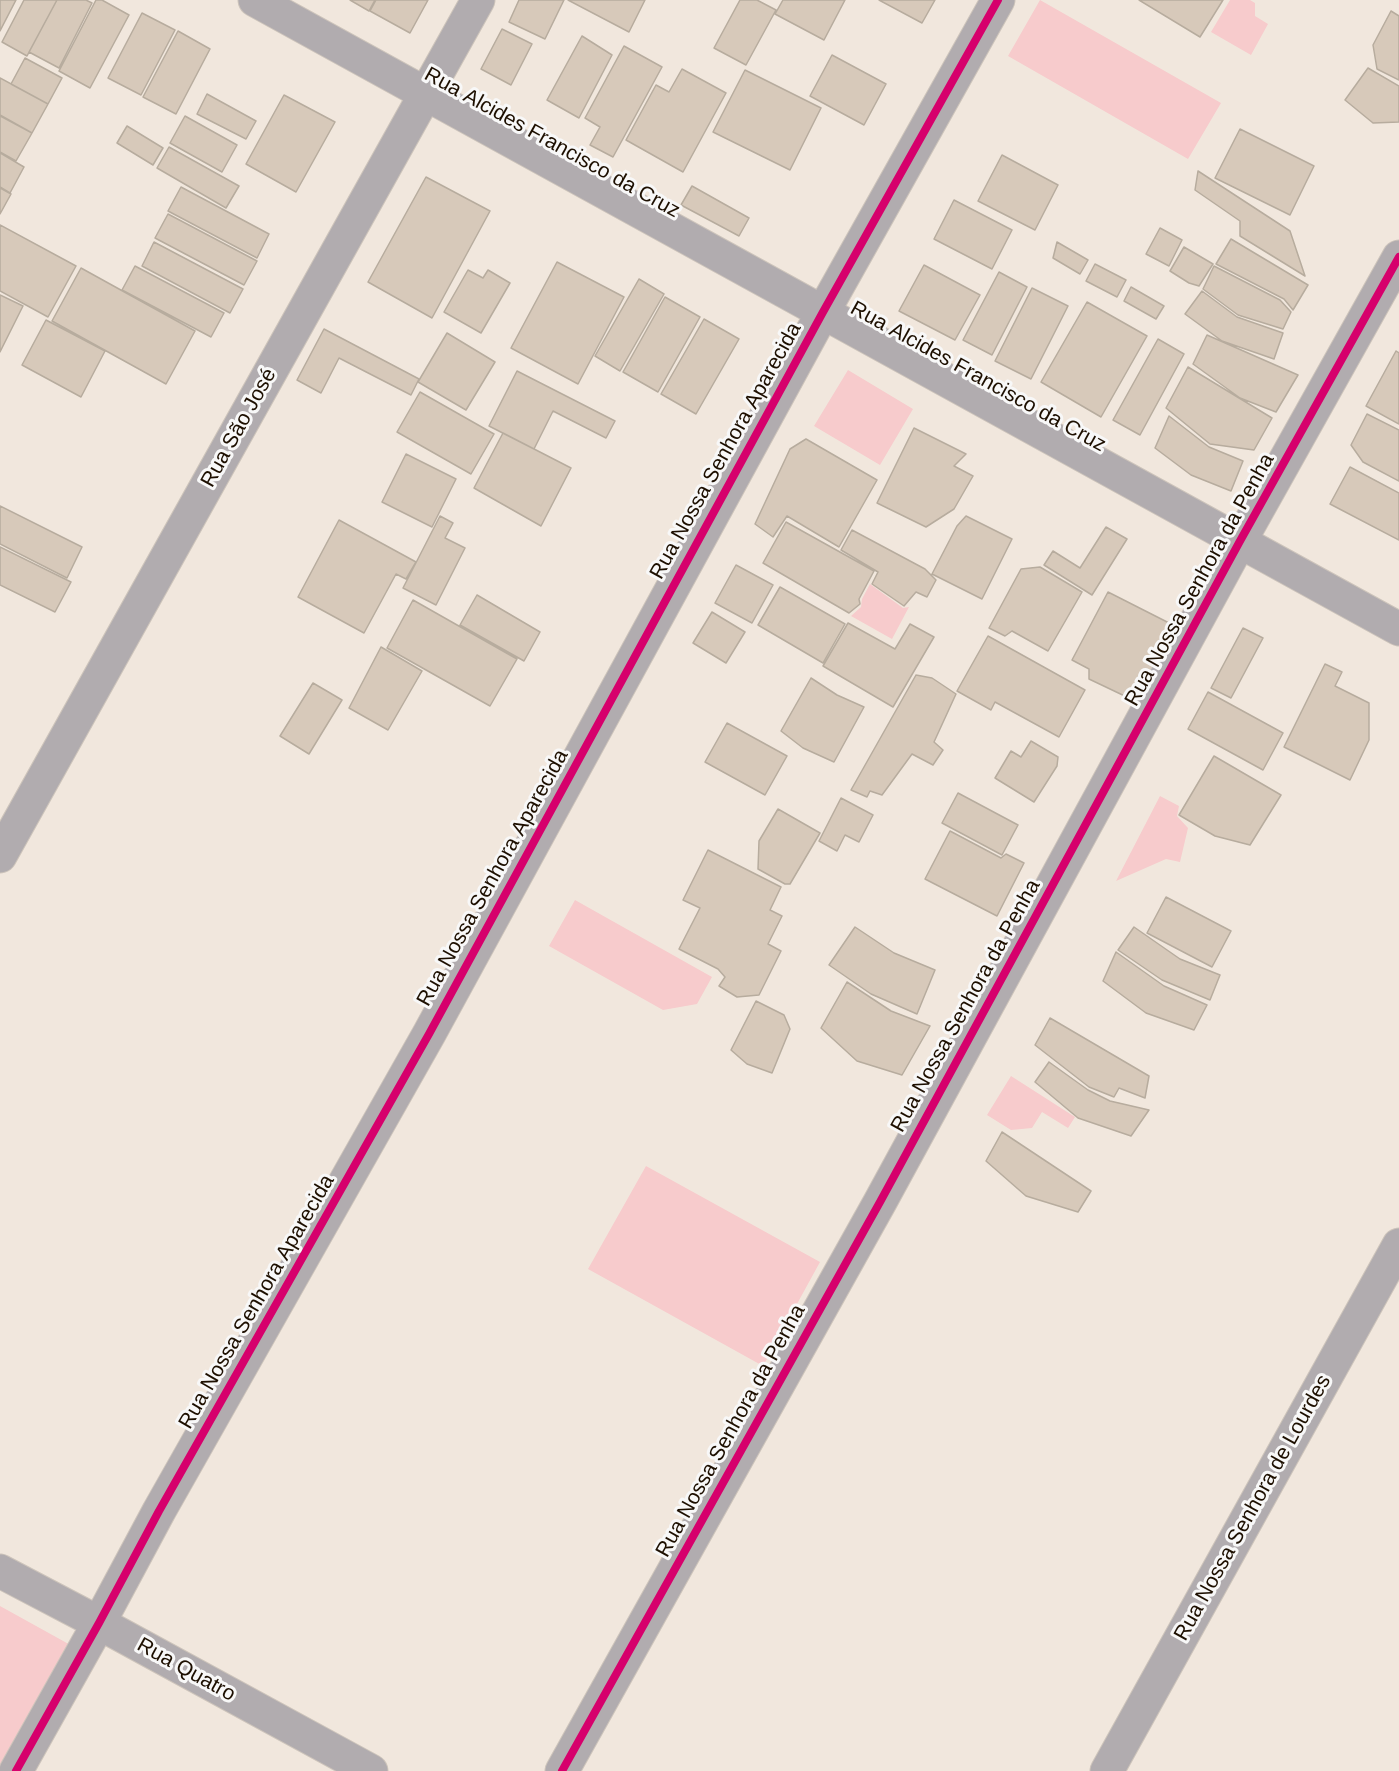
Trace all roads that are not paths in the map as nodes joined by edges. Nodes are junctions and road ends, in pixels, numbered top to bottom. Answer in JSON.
{"nodes":[{"id":1,"x":255,"y":0,"type":"edge"},
{"id":2,"x":478,"y":0,"type":"edge"},
{"id":3,"x":998,"y":0,"type":"edge"},
{"id":4,"x":426,"y":94,"type":"junction"},
{"id":5,"x":1399,"y":257,"type":"edge"},
{"id":6,"x":823,"y":312,"type":"junction"},
{"id":7,"x":1240,"y":541,"type":"junction"},
{"id":8,"x":1399,"y":629,"type":"edge"},
{"id":9,"x":0,"y":856,"type":"edge"},
{"id":10,"x":1399,"y":1245,"type":"edge"},
{"id":11,"x":0,"y":1571,"type":"edge"},
{"id":12,"x":99,"y":1623,"type":"junction"},
{"id":13,"x":16,"y":1771,"type":"edge"},
{"id":14,"x":371,"y":1771,"type":"edge"},
{"id":15,"x":562,"y":1771,"type":"edge"},
{"id":16,"x":1107,"y":1771,"type":"edge"}],
"edges":[{"from":1,"to":4,"type":"street","name":"Rua Alcides Francisco da Cruz"},
{"from":2,"to":4,"type":"street","name":"Rua São José"},
{"from":3,"to":6,"type":"street","name":"Rua Nossa Senhora Aparecida"},
{"from":4,"to":6,"type":"street","name":"Rua Alcides Francisco da Cruz"},
{"from":4,"to":9,"type":"street","name":"Rua São José"},
{"from":5,"to":7,"type":"street","name":"Rua Nossa Senhora da Penha"},
{"from":6,"to":7,"type":"street","name":"Rua Alcides Francisco da Cruz"},
{"from":6,"to":12,"type":"street","name":"Rua Nossa Senhora Aparecida"},
{"from":7,"to":8,"type":"street","name":"Rua Alcides Francisco da Cruz"},
{"from":7,"to":15,"type":"street","name":"Rua Nossa Senhora da Penha"},
{"from":10,"to":16,"type":"street","name":"Rua Nossa Senhora de Lourdes"},
{"from":11,"to":12,"type":"street","name":"Rua Quatro"},
{"from":12,"to":13,"type":"street","name":"Rua Nossa Senhora Aparecida"},
{"from":12,"to":14,"type":"street","name":"Rua Quatro"}]}
